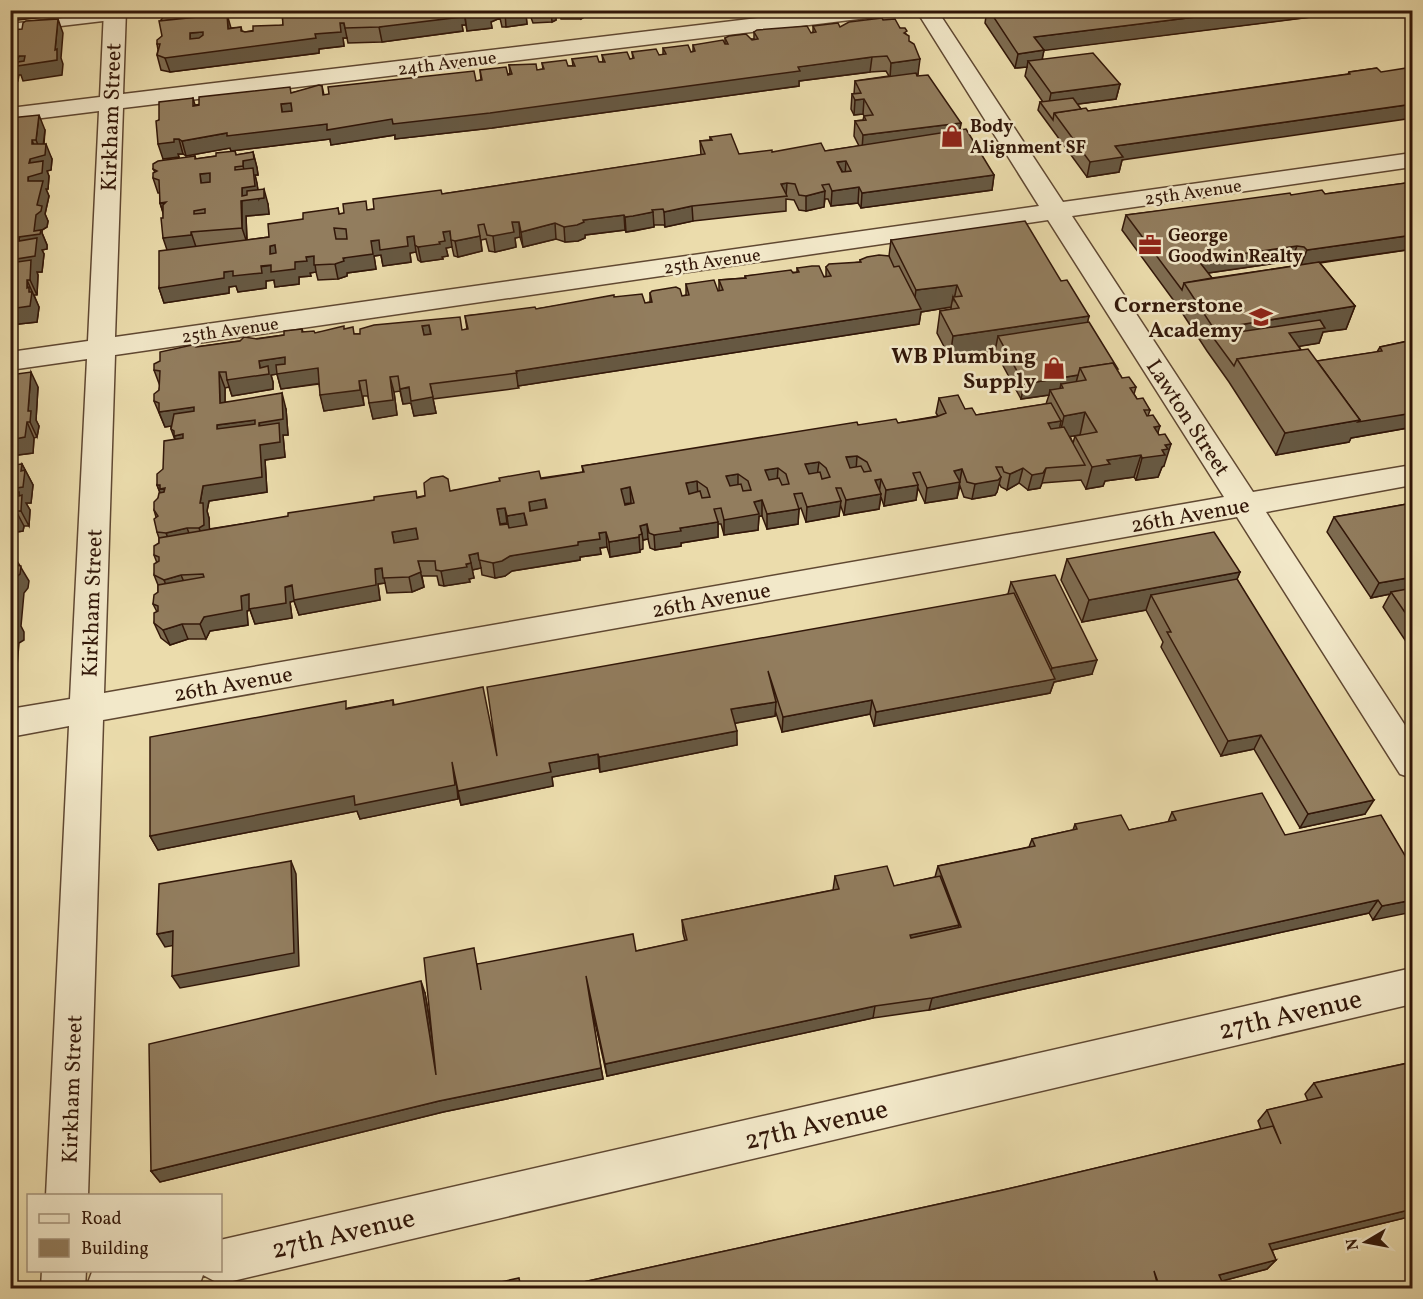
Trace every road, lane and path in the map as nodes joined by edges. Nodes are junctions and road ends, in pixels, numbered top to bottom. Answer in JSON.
{"nodes":[{"id":1,"x":883,"y":10,"type":"edge"},
{"id":2,"x":926,"y":10,"type":"edge"},
{"id":3,"x":115,"y":13,"type":"edge"},
{"id":4,"x":10,"y":28,"type":"edge"},
{"id":5,"x":111,"y":103,"type":"junction"},
{"id":6,"x":10,"y":115,"type":"edge"},
{"id":7,"x":1413,"y":160,"type":"edge"},
{"id":8,"x":1055,"y":212,"type":"junction"},
{"id":9,"x":101,"y":348,"type":"junction"},
{"id":10,"x":10,"y":361,"type":"edge"},
{"id":11,"x":1413,"y":475,"type":"edge"},
{"id":12,"x":1245,"y":504,"type":"junction"},
{"id":13,"x":86,"y":710,"type":"junction"},
{"id":14,"x":10,"y":723,"type":"edge"},
{"id":15,"x":1413,"y":764,"type":"edge"},
{"id":16,"x":1413,"y":986,"type":"edge"},
{"id":17,"x":67,"y":1194,"type":"edge"},
{"id":18,"x":222,"y":1262,"type":"edge"},
{"id":19,"x":64,"y":1272,"type":"edge"},
{"id":20,"x":175,"y":1272,"type":"edge"},
{"id":21,"x":63,"y":1288,"type":"edge"},
{"id":22,"x":108,"y":1288,"type":"edge"}],
"edges":[{"from":1,"to":5,"type":"street","name":"24th Avenue"},
{"from":2,"to":8,"type":"street","name":"Lawton Street"},
{"from":3,"to":4,"type":"lane"},
{"from":3,"to":5,"type":"street","name":"Kirkham Street"},
{"from":5,"to":6,"type":"street","name":"24th Avenue"},
{"from":5,"to":9,"type":"street","name":"Kirkham Street"},
{"from":7,"to":8,"type":"street","name":"25th Avenue"},
{"from":8,"to":9,"type":"street","name":"25th Avenue"},
{"from":8,"to":12,"type":"street","name":"Lawton Street"},
{"from":9,"to":10,"type":"street","name":"25th Avenue"},
{"from":9,"to":13,"type":"street","name":"Kirkham Street"},
{"from":11,"to":12,"type":"street","name":"26th Avenue"},
{"from":12,"to":13,"type":"street","name":"26th Avenue"},
{"from":12,"to":15,"type":"street","name":"Lawton Street"},
{"from":13,"to":14,"type":"street","name":"26th Avenue"},
{"from":13,"to":17,"type":"street","name":"Kirkham Street"},
{"from":16,"to":18,"type":"street","name":"27th Avenue"},
{"from":19,"to":21,"type":"street"},
{"from":20,"to":22,"type":"street"}]}
